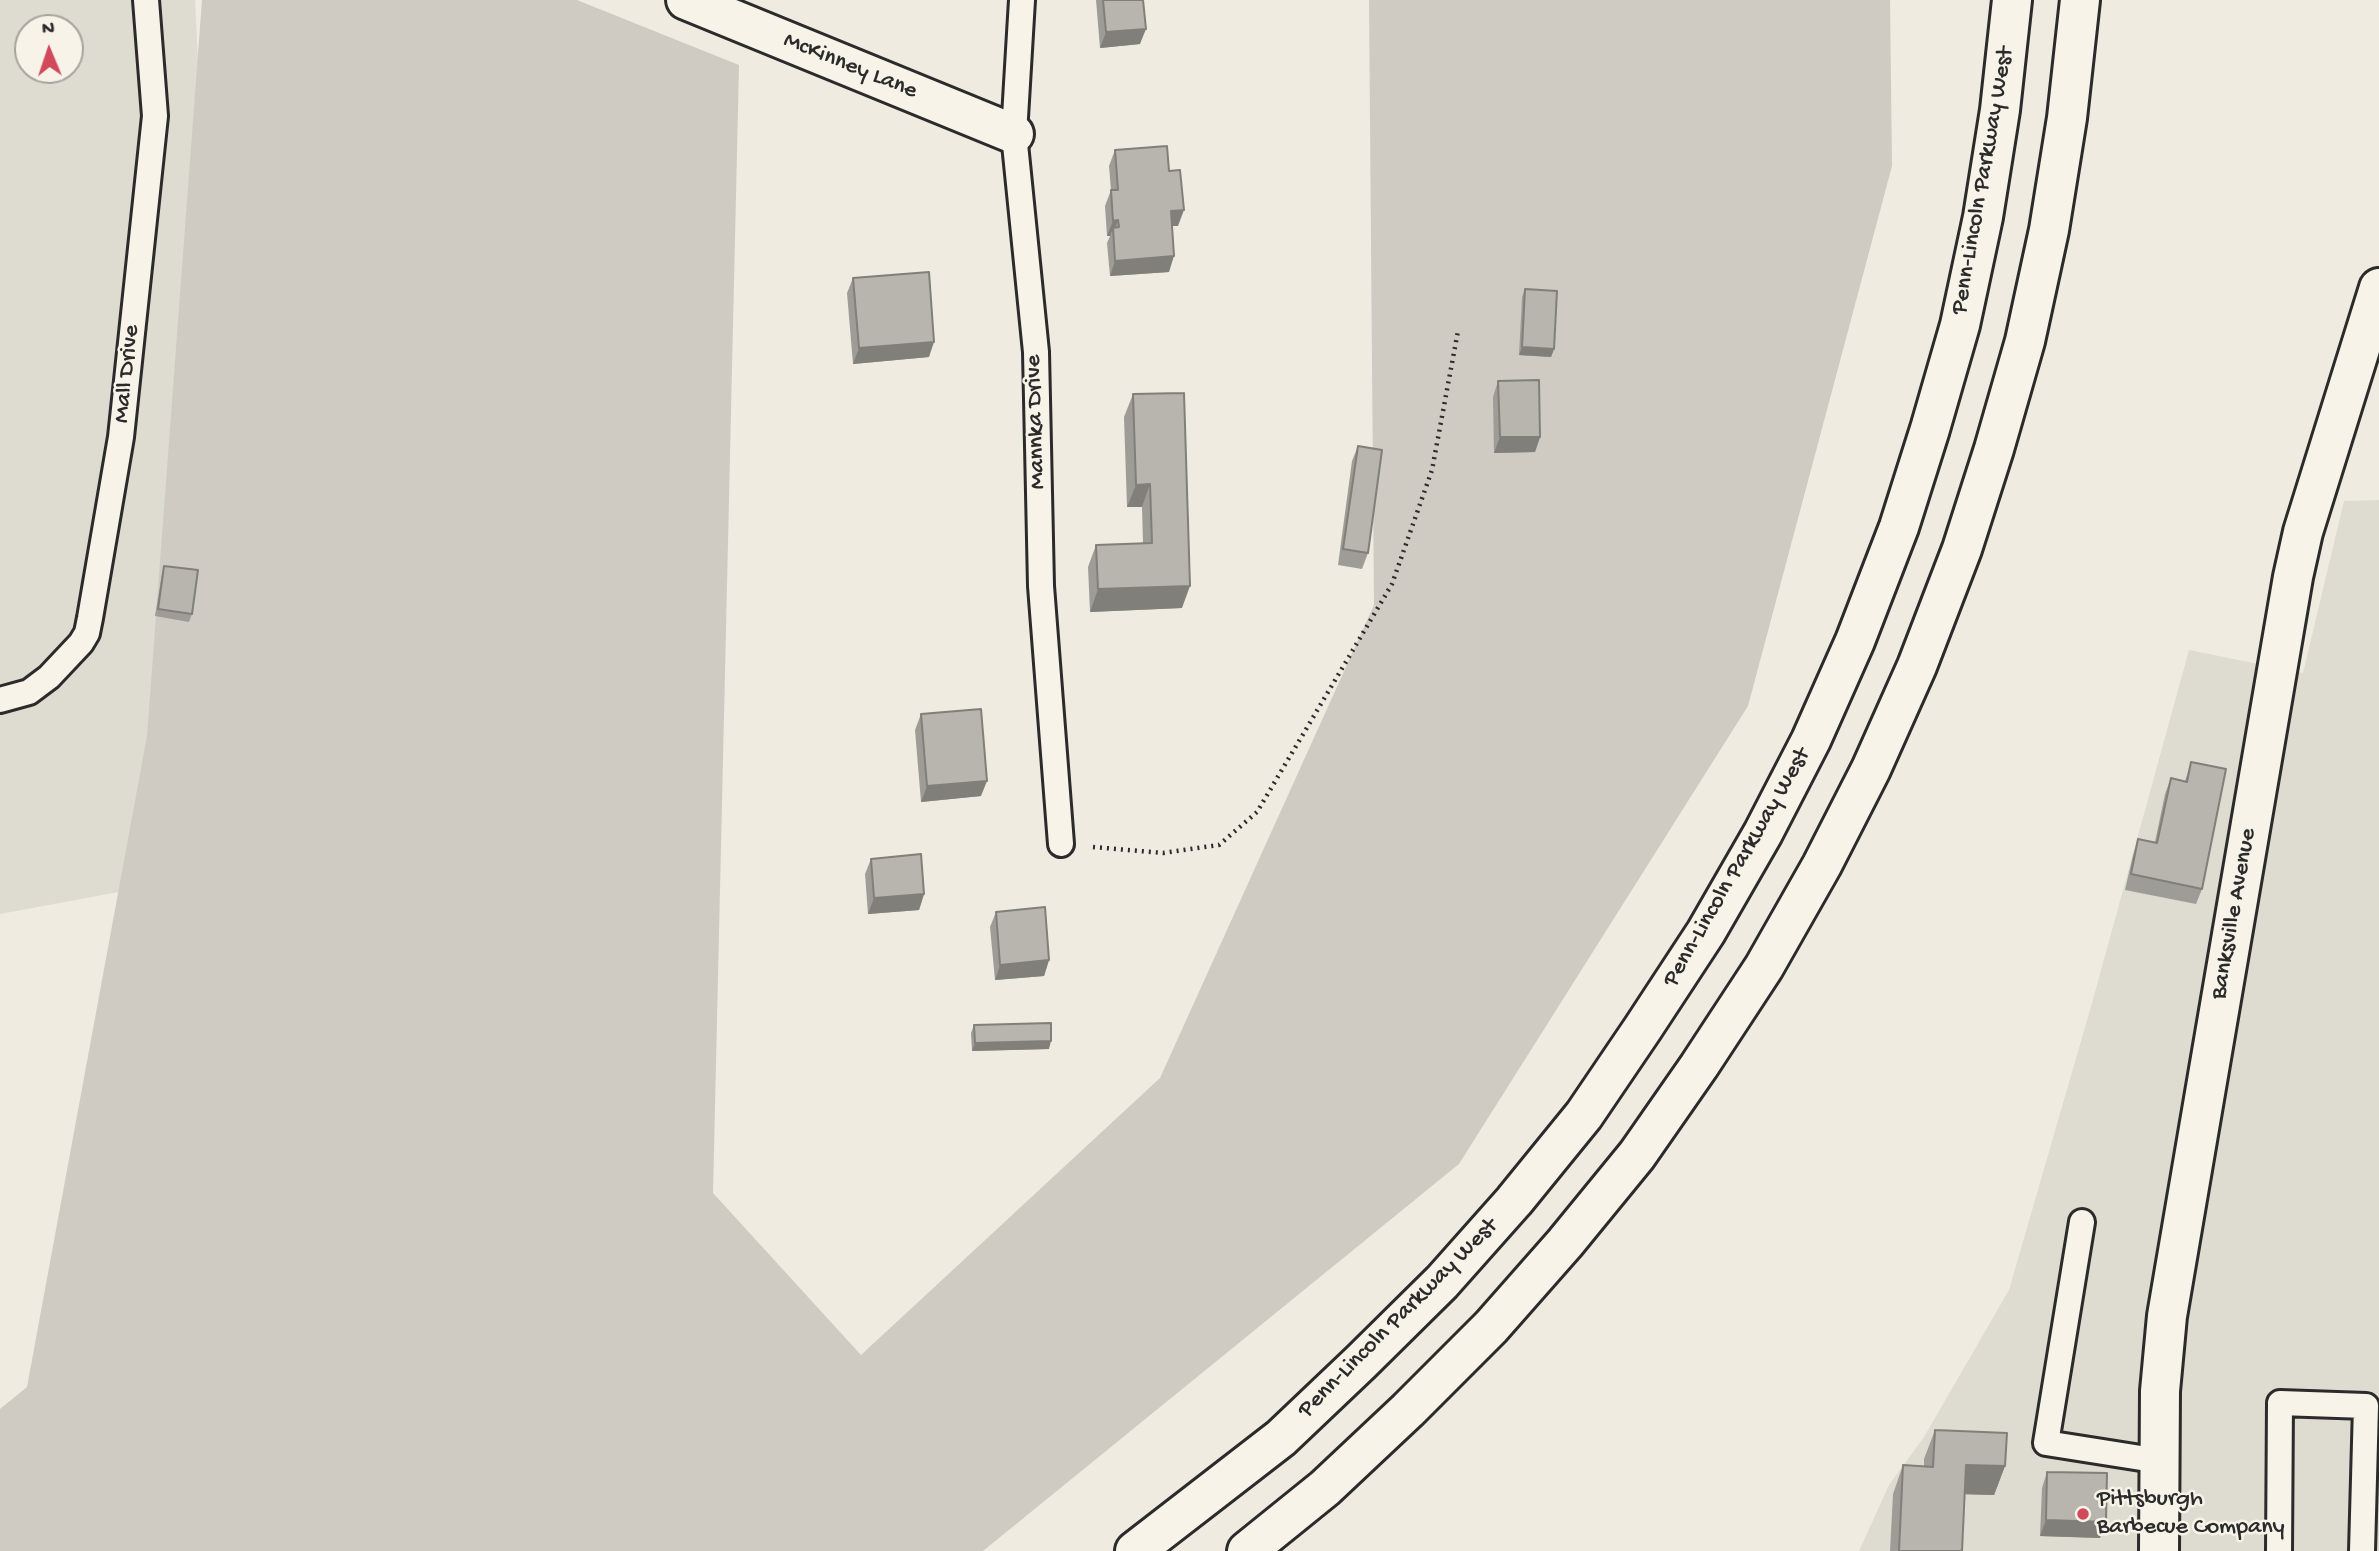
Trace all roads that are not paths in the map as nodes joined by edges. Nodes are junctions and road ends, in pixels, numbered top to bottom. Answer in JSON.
{"nodes":[{"id":1,"x":146,"y":0,"type":"edge"},
{"id":2,"x":686,"y":0,"type":"edge"},
{"id":3,"x":1021,"y":0,"type":"edge"},
{"id":4,"x":1997,"y":0,"type":"edge"},
{"id":5,"x":2012,"y":0,"type":"edge"},
{"id":6,"x":2080,"y":0,"type":"edge"},
{"id":7,"x":2000,"y":110,"type":"junction"},
{"id":8,"x":1014,"y":134,"type":"junction"},
{"id":9,"x":2379,"y":288,"type":"edge"},
{"id":10,"x":0,"y":700,"type":"edge"},
{"id":11,"x":1061,"y":844,"type":"road end"},
{"id":12,"x":2082,"y":1222,"type":"dead end"},
{"id":13,"x":2160,"y":1461,"type":"junction"},
{"id":14,"x":1135,"y":1551,"type":"edge"},
{"id":15,"x":1247,"y":1551,"type":"edge"},
{"id":16,"x":2158,"y":1551,"type":"edge"},
{"id":17,"x":2279,"y":1551,"type":"edge"},
{"id":18,"x":2362,"y":1551,"type":"edge"}],
"edges":[{"from":1,"to":10,"type":"lane","name":"Mall Drive"},
{"from":2,"to":8,"type":"main road","name":"McKinney Lane"},
{"from":3,"to":8,"type":"lane","name":"Mannka Drive"},
{"from":4,"to":7,"type":"main road"},
{"from":5,"to":7,"type":"main road","name":"Penn-Lincoln Parkway West"},
{"from":6,"to":15,"type":"main road"},
{"from":7,"to":14,"type":"main road","name":"Penn-Lincoln Parkway West"},
{"from":8,"to":11,"type":"lane","name":"Mannka Drive"},
{"from":9,"to":13,"type":"main road","name":"Banksville Avenue"},
{"from":12,"to":13,"type":"lane"},
{"from":13,"to":16,"type":"main road","name":"Banksville Avenue"},
{"from":17,"to":18,"type":"lane"}]}
